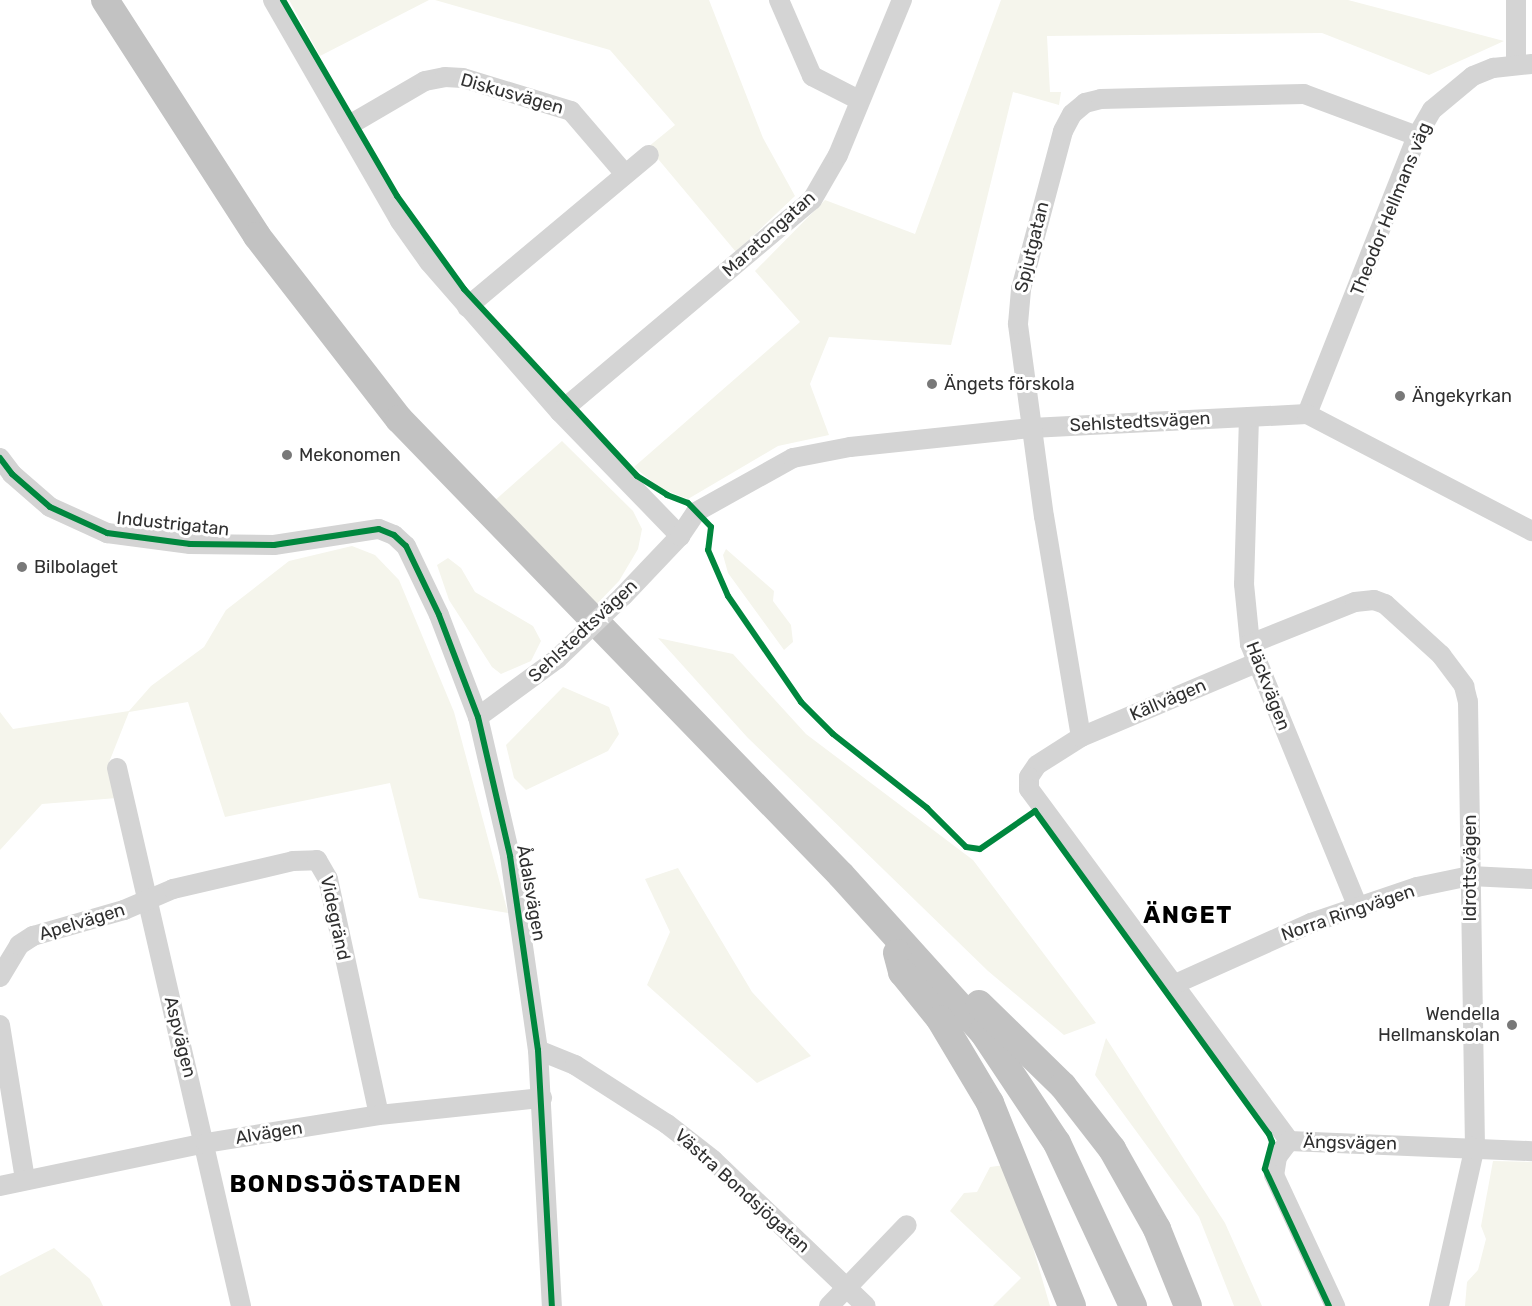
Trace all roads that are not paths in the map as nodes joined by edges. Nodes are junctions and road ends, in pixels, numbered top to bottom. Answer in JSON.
{"nodes":[{"id":1,"x":85,"y":0,"type":"edge"},
{"id":2,"x":105,"y":0,"type":"edge"},
{"id":3,"x":273,"y":0,"type":"edge"},
{"id":4,"x":779,"y":0,"type":"edge"},
{"id":5,"x":902,"y":0,"type":"edge"},
{"id":6,"x":1516,"y":0,"type":"edge"},
{"id":7,"x":1524,"y":64,"type":"edge"},
{"id":8,"x":859,"y":100,"type":"junction"},
{"id":9,"x":346,"y":127,"type":"junction"},
{"id":10,"x":1416,"y":136,"type":"junction"},
{"id":11,"x":649,"y":155,"type":"dead end"},
{"id":12,"x":625,"y":174,"type":"junction"},
{"id":13,"x":467,"y":307,"type":"junction"},
{"id":14,"x":560,"y":412,"type":"junction"},
{"id":15,"x":1307,"y":414,"type":"junction"},
{"id":16,"x":1249,"y":417,"type":"junction"},
{"id":17,"x":1031,"y":428,"type":"junction"},
{"id":18,"x":0,"y":458,"type":"edge"},
{"id":19,"x":368,"y":529,"type":"joint"},
{"id":20,"x":1532,"y":531,"type":"edge"},
{"id":21,"x":680,"y":536,"type":"junction"},
{"id":22,"x":1250,"y":644,"type":"junction"},
{"id":23,"x":1256,"y":663,"type":"junction"},
{"id":24,"x":478,"y":717,"type":"junction"},
{"id":25,"x":1081,"y":737,"type":"junction"},
{"id":26,"x":117,"y":768,"type":"dead end"},
{"id":27,"x":1470,"y":876,"type":"junction"},
{"id":28,"x":1532,"y":879,"type":"edge"},
{"id":29,"x":147,"y":900,"type":"junction"},
{"id":30,"x":1357,"y":905,"type":"junction"},
{"id":31,"x":897,"y":953,"type":"junction"},
{"id":32,"x":923,"y":966,"type":"junction"},
{"id":33,"x":0,"y":977,"type":"edge"},
{"id":34,"x":1173,"y":985,"type":"junction"},
{"id":35,"x":0,"y":1025,"type":"edge"},
{"id":36,"x":538,"y":1050,"type":"junction"},
{"id":37,"x":542,"y":1098,"type":"junction"},
{"id":38,"x":379,"y":1115,"type":"junction"},
{"id":39,"x":1289,"y":1141,"type":"junction"},
{"id":40,"x":206,"y":1143,"type":"junction"},
{"id":41,"x":1475,"y":1146,"type":"junction"},
{"id":42,"x":1532,"y":1151,"type":"edge"},
{"id":43,"x":25,"y":1179,"type":"junction"},
{"id":44,"x":0,"y":1186,"type":"edge"},
{"id":45,"x":1096,"y":1223,"type":"junction"},
{"id":46,"x":907,"y":1225,"type":"dead end"},
{"id":47,"x":846,"y":1288,"type":"junction"},
{"id":48,"x":241,"y":1306,"type":"edge"},
{"id":49,"x":552,"y":1306,"type":"edge"},
{"id":50,"x":829,"y":1306,"type":"edge"},
{"id":51,"x":866,"y":1306,"type":"edge"},
{"id":52,"x":1072,"y":1306,"type":"edge"},
{"id":53,"x":1133,"y":1306,"type":"edge"},
{"id":54,"x":1188,"y":1306,"type":"edge"},
{"id":55,"x":1335,"y":1306,"type":"edge"},
{"id":56,"x":1439,"y":1306,"type":"edge"}],
"edges":[{"from":1,"to":31,"type":"highway"},
{"from":2,"to":32,"type":"highway"},
{"from":3,"to":9,"type":"street"},
{"from":4,"to":8,"type":"street"},
{"from":5,"to":8,"type":"street","name":"Maratongatan"},
{"from":6,"to":7,"type":"street"},
{"from":7,"to":10,"type":"street","name":"Theodor Hellmans väg"},
{"from":8,"to":14,"type":"street","name":"Maratongatan"},
{"from":9,"to":12,"type":"street","name":"Diskusvägen"},
{"from":9,"to":13,"type":"street"},
{"from":10,"to":15,"type":"street","name":"Theodor Hellmans väg"},
{"from":10,"to":17,"type":"street","name":"Spjutgatan"},
{"from":11,"to":12,"type":"street"},
{"from":12,"to":13,"type":"street"},
{"from":13,"to":14,"type":"street"},
{"from":14,"to":21,"type":"street"},
{"from":15,"to":16,"type":"street","name":"Sehlstedtsvägen"},
{"from":15,"to":20,"type":"street"},
{"from":16,"to":17,"type":"street","name":"Sehlstedtsvägen"},
{"from":16,"to":22,"type":"street","name":"Häckvägen"},
{"from":17,"to":21,"type":"street","name":"Sehlstedtsvägen"},
{"from":17,"to":25,"type":"street","name":"Spjutgatan"},
{"from":18,"to":19,"type":"street","name":"Industrigatan"},
{"from":19,"to":24,"type":"street","name":"Ådalsvägen"},
{"from":21,"to":24,"type":"street","name":"Sehlstedtsvägen","bridge":true},
{"from":22,"to":23,"type":"street","name":"Häckvägen"},
{"from":22,"to":27,"type":"street","name":"Idrottsvägen"},
{"from":23,"to":25,"type":"street","name":"Källvägen"},
{"from":23,"to":30,"type":"street","name":"Häckvägen"},
{"from":24,"to":36,"type":"street","name":"Ådalsvägen"},
{"from":25,"to":34,"type":"street","name":"Ängsvägen"},
{"from":26,"to":29,"type":"street","name":"Aspvägen"},
{"from":27,"to":28,"type":"street","name":"Norra Ringvägen"},
{"from":27,"to":30,"type":"street","name":"Norra Ringvägen"},
{"from":27,"to":41,"type":"street","name":"Idrottsvägen"},
{"from":29,"to":33,"type":"street","name":"Apelvägen"},
{"from":29,"to":38,"type":"street","name":"Videgränd"},
{"from":29,"to":40,"type":"street","name":"Aspvägen"},
{"from":30,"to":34,"type":"street","name":"Norra Ringvägen"},
{"from":31,"to":45,"type":"highway"},
{"from":31,"to":52,"type":"highway"},
{"from":32,"to":45,"type":"highway"},
{"from":32,"to":54,"type":"highway"},
{"from":34,"to":39,"type":"street","name":"Ängsvägen"},
{"from":35,"to":43,"type":"street"},
{"from":36,"to":37,"type":"street","name":"Ådalsvägen"},
{"from":36,"to":47,"type":"street","name":"Västra Bondsjögatan"},
{"from":37,"to":38,"type":"street","name":"Alvägen"},
{"from":37,"to":49,"type":"street","name":"Ådalsvägen"},
{"from":38,"to":40,"type":"street","name":"Alvägen"},
{"from":39,"to":41,"type":"street","name":"Ängsvägen"},
{"from":39,"to":55,"type":"street"},
{"from":40,"to":43,"type":"street","name":"Alvägen"},
{"from":40,"to":48,"type":"street","name":"Aspvägen"},
{"from":41,"to":42,"type":"street","name":"Ängsvägen"},
{"from":41,"to":56,"type":"street","name":"Idrottsvägen"},
{"from":43,"to":44,"type":"street","name":"Alvägen"},
{"from":45,"to":53,"type":"highway"},
{"from":46,"to":47,"type":"street"},
{"from":47,"to":50,"type":"street"},
{"from":47,"to":51,"type":"street","name":"Västra Bondsjögatan"}]}
